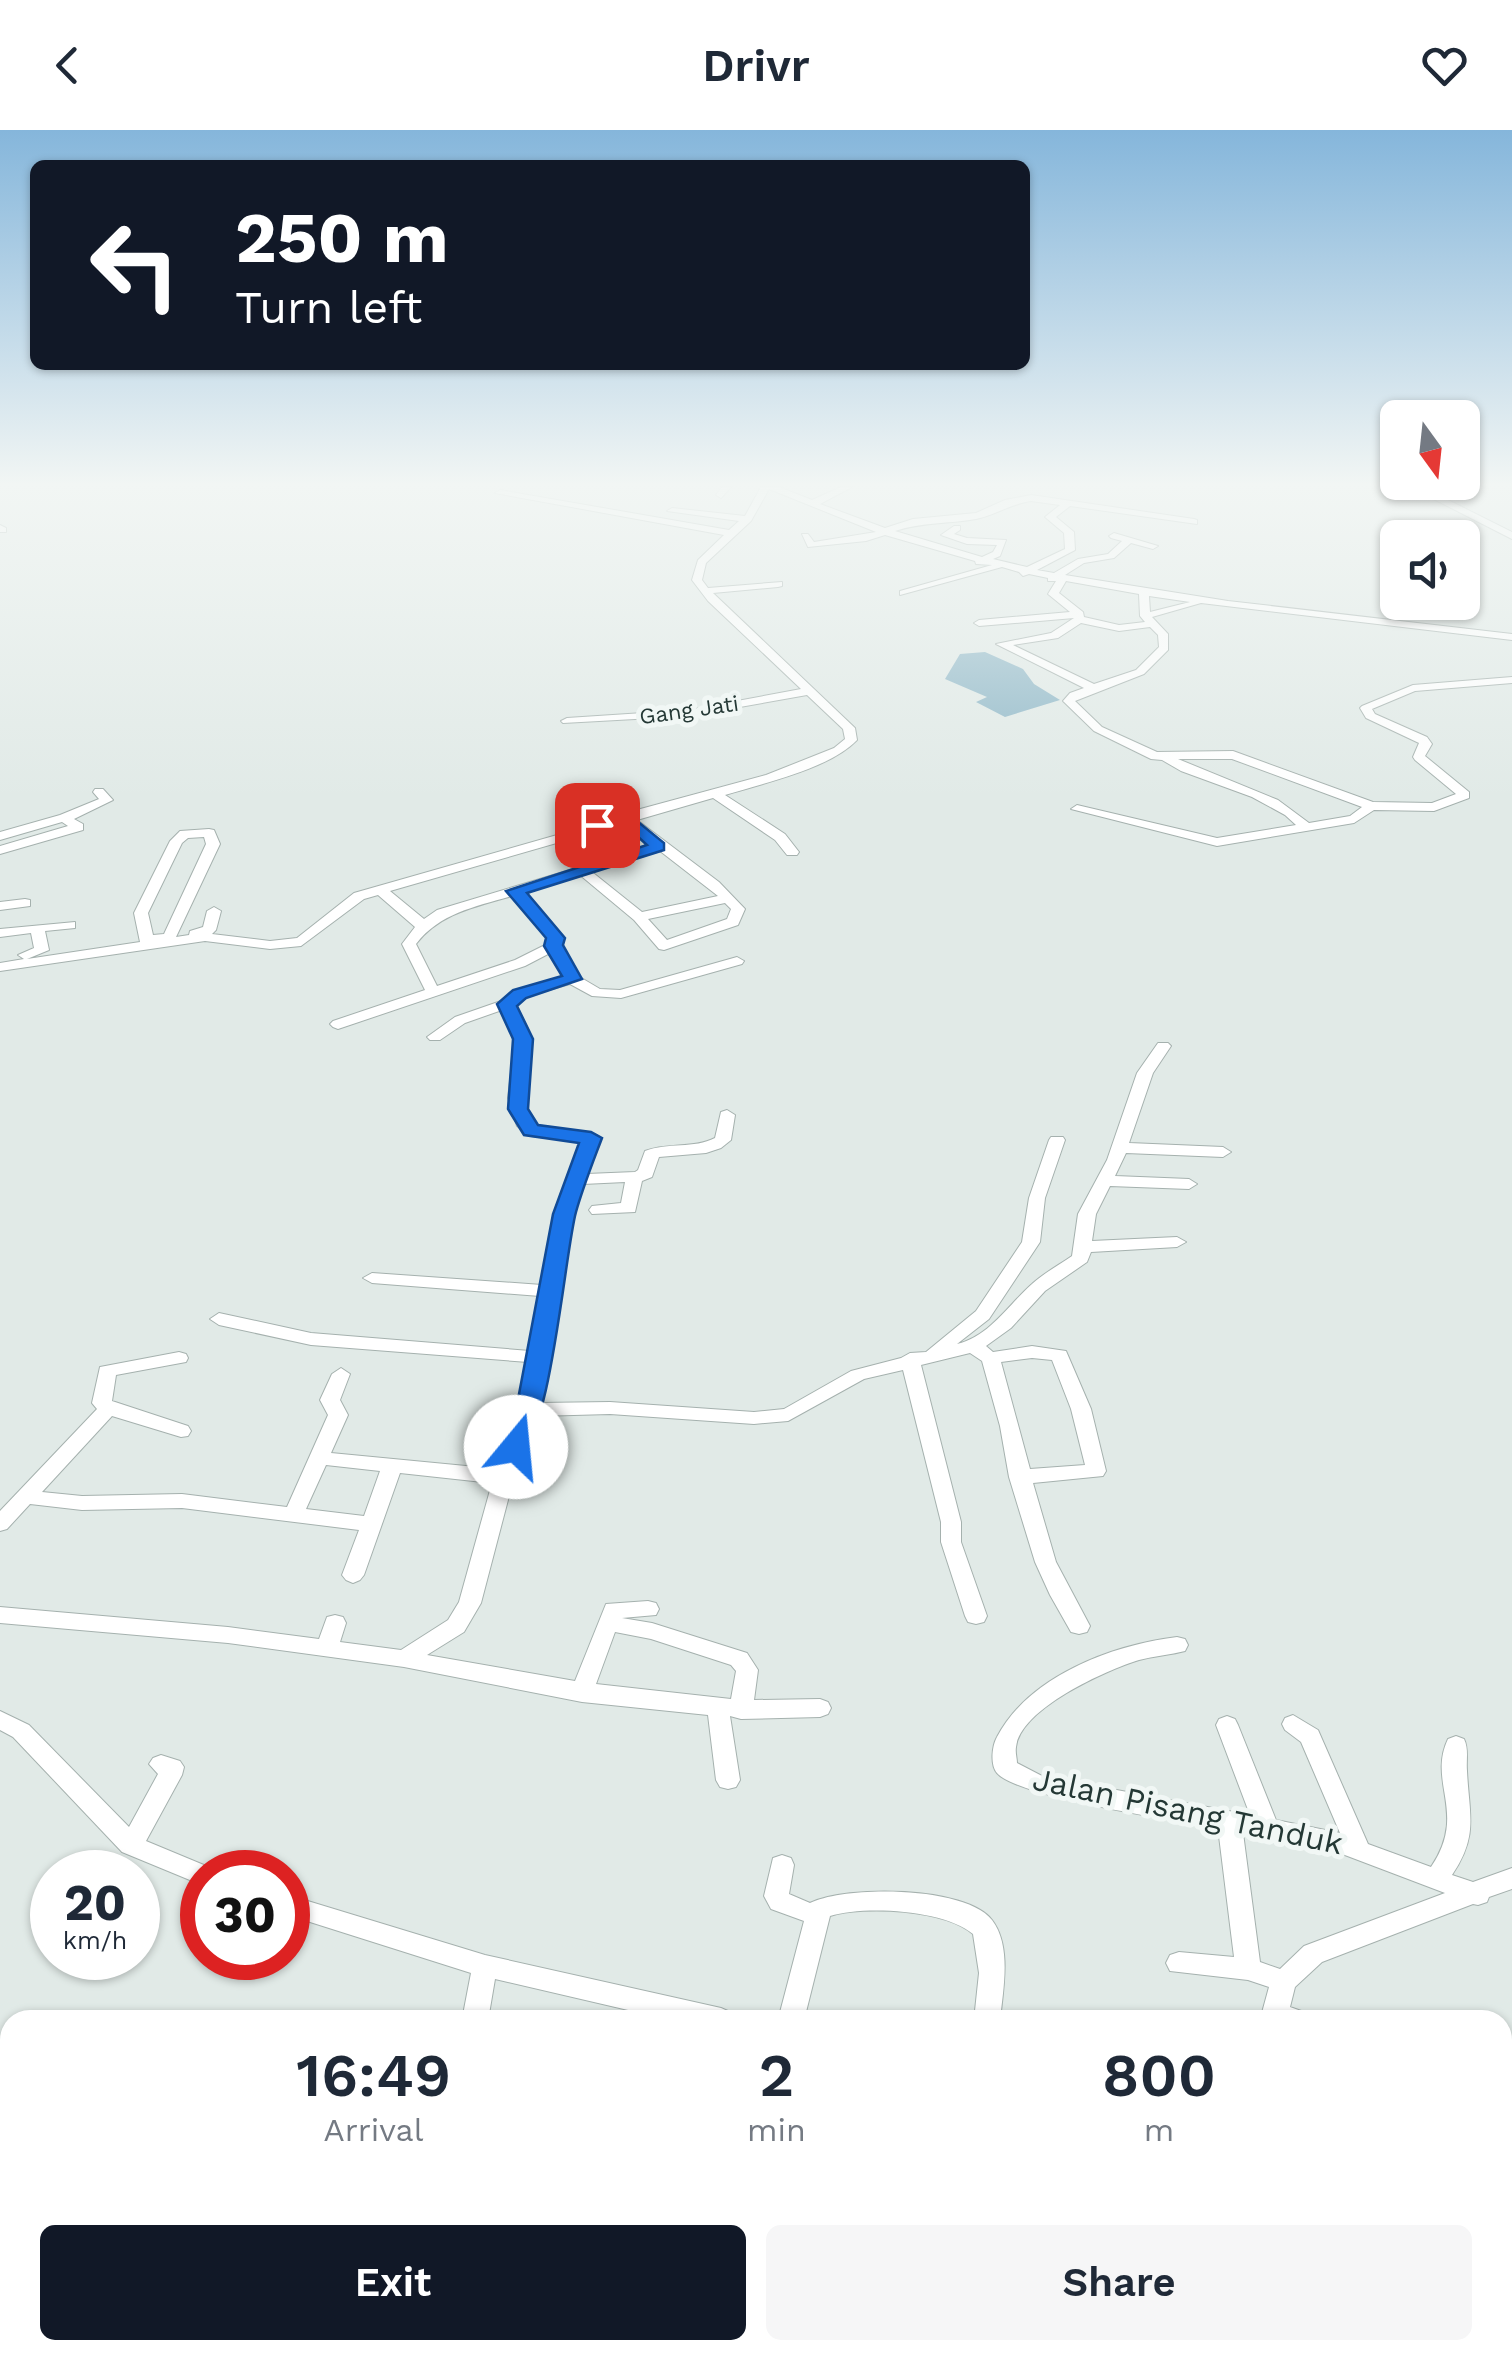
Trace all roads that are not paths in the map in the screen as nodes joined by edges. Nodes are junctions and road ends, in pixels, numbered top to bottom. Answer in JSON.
{"nodes":[{"id":1,"x":714,"y":591,"type":"edge"},
{"id":2,"x":911,"y":591,"type":"edge"},
{"id":3,"x":1054,"y":591,"type":"edge"},
{"id":4,"x":1126,"y":591,"type":"edge"},
{"id":5,"x":705,"y":592,"type":"joint"},
{"id":6,"x":904,"y":593,"type":"dead end"},
{"id":7,"x":1144,"y":594,"type":"junction"},
{"id":8,"x":1201,"y":601,"type":"junction"},
{"id":9,"x":1079,"y":617,"type":"junction"},
{"id":10,"x":1148,"y":620,"type":"junction"},
{"id":11,"x":980,"y":623,"type":"dead end"},
{"id":12,"x":1512,"y":637,"type":"edge"},
{"id":13,"x":1512,"y":680,"type":"edge"},
{"id":14,"x":1091,"y":687,"type":"junction"},
{"id":15,"x":810,"y":691,"type":"junction"},
{"id":16,"x":566,"y":721,"type":"dead end"},
{"id":17,"x":1168,"y":759,"type":"junction"},
{"id":18,"x":99,"y":792,"type":"dead end"},
{"id":19,"x":714,"y":793,"type":"junction"},
{"id":20,"x":1371,"y":806,"type":"junction"},
{"id":21,"x":1077,"y":809,"type":"dead end"},
{"id":22,"x":626,"y":817,"type":"junction"},
{"id":23,"x":64,"y":818,"type":"junction"},
{"id":24,"x":1304,"y":826,"type":"junction"},
{"id":25,"x":0,"y":836,"type":"edge"},
{"id":26,"x":658,"y":847,"type":"junction"},
{"id":27,"x":0,"y":850,"type":"edge"},
{"id":28,"x":792,"y":852,"type":"dead end"},
{"id":29,"x":579,"y":868,"type":"junction"},
{"id":30,"x":378,"y":890,"type":"junction"},
{"id":31,"x":515,"y":891,"type":"junction"},
{"id":32,"x":729,"y":898,"type":"junction"},
{"id":33,"x":24,"y":903,"type":"dead end"},
{"id":34,"x":0,"y":906,"type":"edge"},
{"id":35,"x":214,"y":911,"type":"dead end"},
{"id":36,"x":640,"y":917,"type":"junction"},
{"id":37,"x":70,"y":925,"type":"dead end"},
{"id":38,"x":423,"y":926,"type":"junction"},
{"id":39,"x":37,"y":928,"type":"junction"},
{"id":40,"x":0,"y":933,"type":"edge"},
{"id":41,"x":169,"y":937,"type":"junction"},
{"id":42,"x":146,"y":942,"type":"junction"},
{"id":43,"x":553,"y":946,"type":"junction"},
{"id":44,"x":0,"y":959,"type":"edge"},
{"id":45,"x":737,"y":961,"type":"dead end"},
{"id":46,"x":0,"y":967,"type":"edge"},
{"id":47,"x":572,"y":979,"type":"junction"},
{"id":48,"x":432,"y":992,"type":"junction"},
{"id":49,"x":506,"y":1004,"type":"junction"},
{"id":50,"x":338,"y":1024,"type":"dead end"},
{"id":51,"x":435,"y":1037,"type":"dead end"},
{"id":52,"x":1164,"y":1046,"type":"dead end"},
{"id":53,"x":727,"y":1115,"type":"dead end"},
{"id":54,"x":1057,"y":1140,"type":"dead end"},
{"id":55,"x":1120,"y":1148,"type":"junction"},
{"id":56,"x":1222,"y":1152,"type":"dead end"},
{"id":57,"x":634,"y":1177,"type":"junction"},
{"id":58,"x":575,"y":1178,"type":"junction"},
{"id":59,"x":1103,"y":1181,"type":"junction"},
{"id":60,"x":1189,"y":1184,"type":"dead end"},
{"id":61,"x":598,"y":1210,"type":"dead end"},
{"id":62,"x":1177,"y":1242,"type":"dead end"},
{"id":63,"x":1086,"y":1247,"type":"junction"},
{"id":64,"x":372,"y":1278,"type":"dead end"},
{"id":65,"x":547,"y":1291,"type":"junction"},
{"id":66,"x":219,"y":1319,"type":"dead end"},
{"id":67,"x":981,"y":1352,"type":"junction"},
{"id":68,"x":932,"y":1354,"type":"junction"},
{"id":69,"x":535,"y":1357,"type":"junction"},
{"id":70,"x":179,"y":1358,"type":"dead end"},
{"id":71,"x":910,"y":1359,"type":"junction"},
{"id":72,"x":341,"y":1374,"type":"dead end"},
{"id":73,"x":108,"y":1408,"type":"junction"},
{"id":74,"x":529,"y":1410,"type":"junction"},
{"id":75,"x":181,"y":1431,"type":"dead end"},
{"id":76,"x":319,"y":1458,"type":"junction"},
{"id":77,"x":393,"y":1464,"type":"junction"},
{"id":78,"x":504,"y":1477,"type":"junction"},
{"id":79,"x":1019,"y":1477,"type":"junction"},
{"id":80,"x":27,"y":1497,"type":"junction"},
{"id":81,"x":294,"y":1514,"type":"junction"},
{"id":82,"x":0,"y":1524,"type":"edge"},
{"id":83,"x":372,"y":1524,"type":"junction"},
{"id":84,"x":353,"y":1575,"type":"dead end"},
{"id":85,"x":648,"y":1609,"type":"dead end"},
{"id":86,"x":0,"y":1615,"type":"edge"},
{"id":87,"x":976,"y":1616,"type":"dead end"},
{"id":88,"x":336,"y":1623,"type":"dead end"},
{"id":89,"x":608,"y":1623,"type":"junction"},
{"id":90,"x":1079,"y":1626,"type":"dead end"},
{"id":91,"x":1177,"y":1644,"type":"dead end"},
{"id":92,"x":327,"y":1648,"type":"junction"},
{"id":93,"x":404,"y":1658,"type":"junction"},
{"id":94,"x":582,"y":1693,"type":"junction"},
{"id":95,"x":820,"y":1708,"type":"dead end"},
{"id":96,"x":730,"y":1709,"type":"junction"},
{"id":97,"x":0,"y":1720,"type":"edge"},
{"id":98,"x":1227,"y":1724,"type":"dead end"},
{"id":99,"x":1293,"y":1724,"type":"dead end"},
{"id":100,"x":1456,"y":1745,"type":"dead end"},
{"id":101,"x":161,"y":1764,"type":"dead end"},
{"id":102,"x":728,"y":1780,"type":"dead end"},
{"id":103,"x":1229,"y":1820,"type":"junction"},
{"id":104,"x":1268,"y":1830,"type":"junction"},
{"id":105,"x":131,"y":1845,"type":"junction"},
{"id":106,"x":1358,"y":1848,"type":"junction"},
{"id":107,"x":180,"y":1865,"type":"edge"},
{"id":108,"x":782,"y":1866,"type":"dead end"},
{"id":109,"x":1437,"y":1878,"type":"junction"},
{"id":110,"x":1499,"y":1888,"type":"edge"},
{"id":111,"x":310,"y":1912,"type":"edge"},
{"id":112,"x":818,"y":1916,"type":"junction"},
{"id":113,"x":1180,"y":1963,"type":"dead end"},
{"id":114,"x":485,"y":1966,"type":"junction"},
{"id":115,"x":1248,"y":1968,"type":"junction"},
{"id":116,"x":1284,"y":1981,"type":"junction"},
{"id":117,"x":477,"y":2010,"type":"edge"},
{"id":118,"x":677,"y":2010,"type":"edge"},
{"id":119,"x":794,"y":2010,"type":"edge"},
{"id":120,"x":987,"y":2010,"type":"edge"},
{"id":121,"x":1282,"y":2010,"type":"edge"}],
"edges":[{"from":1,"to":5,"type":"street"},
{"from":2,"to":6,"type":"street"},
{"from":3,"to":9,"type":"street"},
{"from":4,"to":7,"type":"street"},
{"from":5,"to":15,"type":"street"},
{"from":7,"to":8,"type":"street"},
{"from":7,"to":10,"type":"street"},
{"from":8,"to":10,"type":"street"},
{"from":8,"to":12,"type":"street"},
{"from":9,"to":10,"type":"street"},
{"from":9,"to":11,"type":"street"},
{"from":9,"to":14,"type":"street"},
{"from":10,"to":14,"type":"street"},
{"from":13,"to":20,"type":"street"},
{"from":14,"to":17,"type":"street"},
{"from":15,"to":16,"type":"street","name":"Gang Jati"},
{"from":15,"to":19,"type":"street"},
{"from":17,"to":20,"type":"street"},
{"from":17,"to":24,"type":"street"},
{"from":18,"to":23,"type":"street"},
{"from":19,"to":22,"type":"street"},
{"from":19,"to":28,"type":"street"},
{"from":20,"to":24,"type":"street"},
{"from":21,"to":24,"type":"street"},
{"from":22,"to":26,"type":"street"},
{"from":22,"to":30,"type":"street"},
{"from":23,"to":25,"type":"street"},
{"from":23,"to":27,"type":"street"},
{"from":26,"to":29,"type":"street"},
{"from":26,"to":32,"type":"street"},
{"from":29,"to":31,"type":"street"},
{"from":29,"to":36,"type":"street"},
{"from":30,"to":38,"type":"street"},
{"from":30,"to":42,"type":"street"},
{"from":31,"to":38,"type":"street"},
{"from":31,"to":43,"type":"street"},
{"from":32,"to":36,"type":"street"},
{"from":32,"to":36,"type":"street"},
{"from":33,"to":34,"type":"street"},
{"from":35,"to":41,"type":"street"},
{"from":37,"to":39,"type":"street"},
{"from":38,"to":48,"type":"street"},
{"from":39,"to":40,"type":"street"},
{"from":39,"to":44,"type":"street"},
{"from":41,"to":42,"type":"street"},
{"from":41,"to":42,"type":"street"},
{"from":42,"to":46,"type":"street"},
{"from":43,"to":47,"type":"street"},
{"from":43,"to":48,"type":"street"},
{"from":45,"to":47,"type":"street"},
{"from":47,"to":49,"type":"street"},
{"from":48,"to":50,"type":"street"},
{"from":49,"to":51,"type":"street"},
{"from":49,"to":58,"type":"street"},
{"from":52,"to":55,"type":"street"},
{"from":53,"to":57,"type":"street"},
{"from":54,"to":68,"type":"street"},
{"from":55,"to":56,"type":"street"},
{"from":55,"to":59,"type":"street"},
{"from":57,"to":58,"type":"street"},
{"from":57,"to":61,"type":"street"},
{"from":58,"to":65,"type":"street"},
{"from":59,"to":60,"type":"street"},
{"from":59,"to":63,"type":"street"},
{"from":62,"to":63,"type":"street"},
{"from":63,"to":67,"type":"street"},
{"from":64,"to":65,"type":"street"},
{"from":65,"to":69,"type":"street"},
{"from":66,"to":69,"type":"street"},
{"from":67,"to":68,"type":"street"},
{"from":67,"to":79,"type":"street"},
{"from":67,"to":79,"type":"street"},
{"from":68,"to":71,"type":"street"},
{"from":69,"to":74,"type":"street"},
{"from":70,"to":73,"type":"street"},
{"from":71,"to":74,"type":"street"},
{"from":71,"to":87,"type":"street"},
{"from":72,"to":76,"type":"street"},
{"from":73,"to":75,"type":"street"},
{"from":73,"to":80,"type":"street"},
{"from":74,"to":78,"type":"street"},
{"from":76,"to":77,"type":"street"},
{"from":76,"to":81,"type":"street"},
{"from":77,"to":78,"type":"street"},
{"from":77,"to":83,"type":"street"},
{"from":78,"to":93,"type":"street"},
{"from":79,"to":90,"type":"street"},
{"from":80,"to":81,"type":"street"},
{"from":80,"to":82,"type":"street"},
{"from":81,"to":83,"type":"street"},
{"from":83,"to":84,"type":"street"},
{"from":85,"to":89,"type":"street"},
{"from":86,"to":92,"type":"street"},
{"from":88,"to":92,"type":"street"},
{"from":89,"to":94,"type":"street"},
{"from":89,"to":96,"type":"street"},
{"from":91,"to":103,"type":"street","name":"Jalan Pisang Tanduk"},
{"from":92,"to":93,"type":"street"},
{"from":93,"to":94,"type":"street"},
{"from":94,"to":96,"type":"street"},
{"from":95,"to":96,"type":"street"},
{"from":96,"to":102,"type":"street"},
{"from":97,"to":105,"type":"street"},
{"from":98,"to":104,"type":"street"},
{"from":99,"to":106,"type":"street"},
{"from":100,"to":109,"type":"street"},
{"from":101,"to":105,"type":"street"},
{"from":103,"to":104,"type":"street","name":"Jalan Pisang Tanduk"},
{"from":103,"to":115,"type":"street"},
{"from":104,"to":106,"type":"street","name":"Jalan Pisang Tanduk"},
{"from":105,"to":107,"type":"street"},
{"from":106,"to":109,"type":"street","name":"Jalan Pisang Tanduk"},
{"from":108,"to":112,"type":"street"},
{"from":109,"to":110,"type":"street","name":"Jalan Pisang Tanduk"},
{"from":110,"to":116,"type":"street"},
{"from":111,"to":114,"type":"street"},
{"from":112,"to":119,"type":"street"},
{"from":112,"to":120,"type":"street"},
{"from":113,"to":115,"type":"street"},
{"from":114,"to":117,"type":"street"},
{"from":114,"to":118,"type":"street"},
{"from":115,"to":116,"type":"street"},
{"from":116,"to":121,"type":"street"}]}
